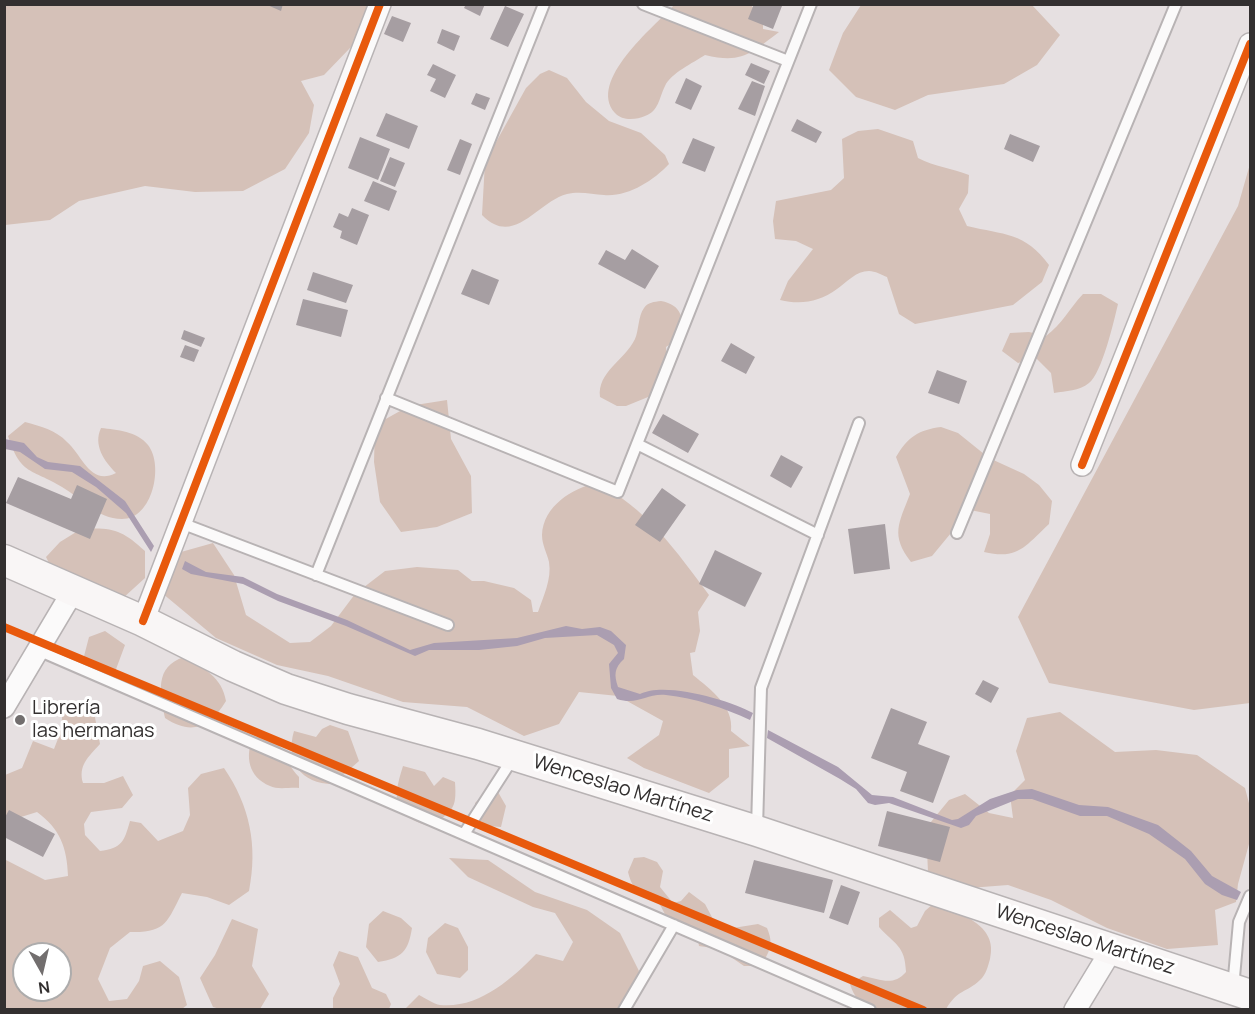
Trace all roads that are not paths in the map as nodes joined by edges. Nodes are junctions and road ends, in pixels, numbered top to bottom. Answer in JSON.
{"nodes":[{"id":1,"x":380,"y":4,"type":"edge"},
{"id":2,"x":544,"y":4,"type":"edge"},
{"id":3,"x":643,"y":4,"type":"edge"},
{"id":4,"x":811,"y":4,"type":"edge"},
{"id":5,"x":1176,"y":4,"type":"edge"},
{"id":6,"x":1251,"y":44,"type":"edge"},
{"id":7,"x":788,"y":61,"type":"junction"},
{"id":8,"x":386,"y":398,"type":"junction"},
{"id":9,"x":859,"y":423,"type":"dead end"},
{"id":10,"x":637,"y":444,"type":"junction"},
{"id":11,"x":1082,"y":465,"type":"dead end"},
{"id":12,"x":180,"y":524,"type":"junction"},
{"id":13,"x":957,"y":533,"type":"dead end"},
{"id":14,"x":818,"y":535,"type":"junction"},
{"id":15,"x":4,"y":560,"type":"edge"},
{"id":16,"x":316,"y":575,"type":"junction"},
{"id":17,"x":73,"y":591,"type":"junction"},
{"id":18,"x":143,"y":621,"type":"junction"},
{"id":19,"x":448,"y":625,"type":"dead end"},
{"id":20,"x":40,"y":651,"type":"junction"},
{"id":21,"x":4,"y":707,"type":"edge"},
{"id":22,"x":515,"y":755,"type":"junction"},
{"id":23,"x":756,"y":831,"type":"junction"},
{"id":24,"x":464,"y":834,"type":"junction"},
{"id":25,"x":1251,"y":896,"type":"edge"},
{"id":26,"x":674,"y":925,"type":"junction"},
{"id":27,"x":1112,"y":950,"type":"junction"},
{"id":28,"x":1242,"y":992,"type":"edge"},
{"id":29,"x":624,"y":1010,"type":"edge"},
{"id":30,"x":870,"y":1010,"type":"edge"},
{"id":31,"x":1075,"y":1010,"type":"edge"}],
"edges":[{"from":1,"to":12,"type":"street"},
{"from":2,"to":8,"type":"lane"},
{"from":3,"to":7,"type":"lane"},
{"from":4,"to":7,"type":"lane"},
{"from":5,"to":13,"type":"lane"},
{"from":6,"to":11,"type":"street"},
{"from":7,"to":10,"type":"lane"},
{"from":8,"to":10,"type":"lane"},
{"from":8,"to":16,"type":"lane"},
{"from":9,"to":14,"type":"lane"},
{"from":10,"to":14,"type":"lane"},
{"from":12,"to":16,"type":"lane"},
{"from":12,"to":18,"type":"street"},
{"from":14,"to":23,"type":"lane"},
{"from":15,"to":17,"type":"main road","name":"Wenceslao Martínez"},
{"from":16,"to":19,"type":"lane"},
{"from":17,"to":18,"type":"main road","name":"Wenceslao Martínez"},
{"from":17,"to":20,"type":"street"},
{"from":18,"to":22,"type":"main road","name":"Wenceslao Martínez"},
{"from":20,"to":21,"type":"street"},
{"from":20,"to":24,"type":"lane"},
{"from":22,"to":23,"type":"main road","name":"Wenceslao Martínez"},
{"from":22,"to":24,"type":"lane"},
{"from":23,"to":27,"type":"main road","name":"Wenceslao Martínez"},
{"from":24,"to":26,"type":"lane"},
{"from":25,"to":28,"type":"lane"},
{"from":26,"to":29,"type":"lane"},
{"from":26,"to":30,"type":"lane"},
{"from":27,"to":28,"type":"main road","name":"Wenceslao Martínez"},
{"from":27,"to":31,"type":"street"}]}
